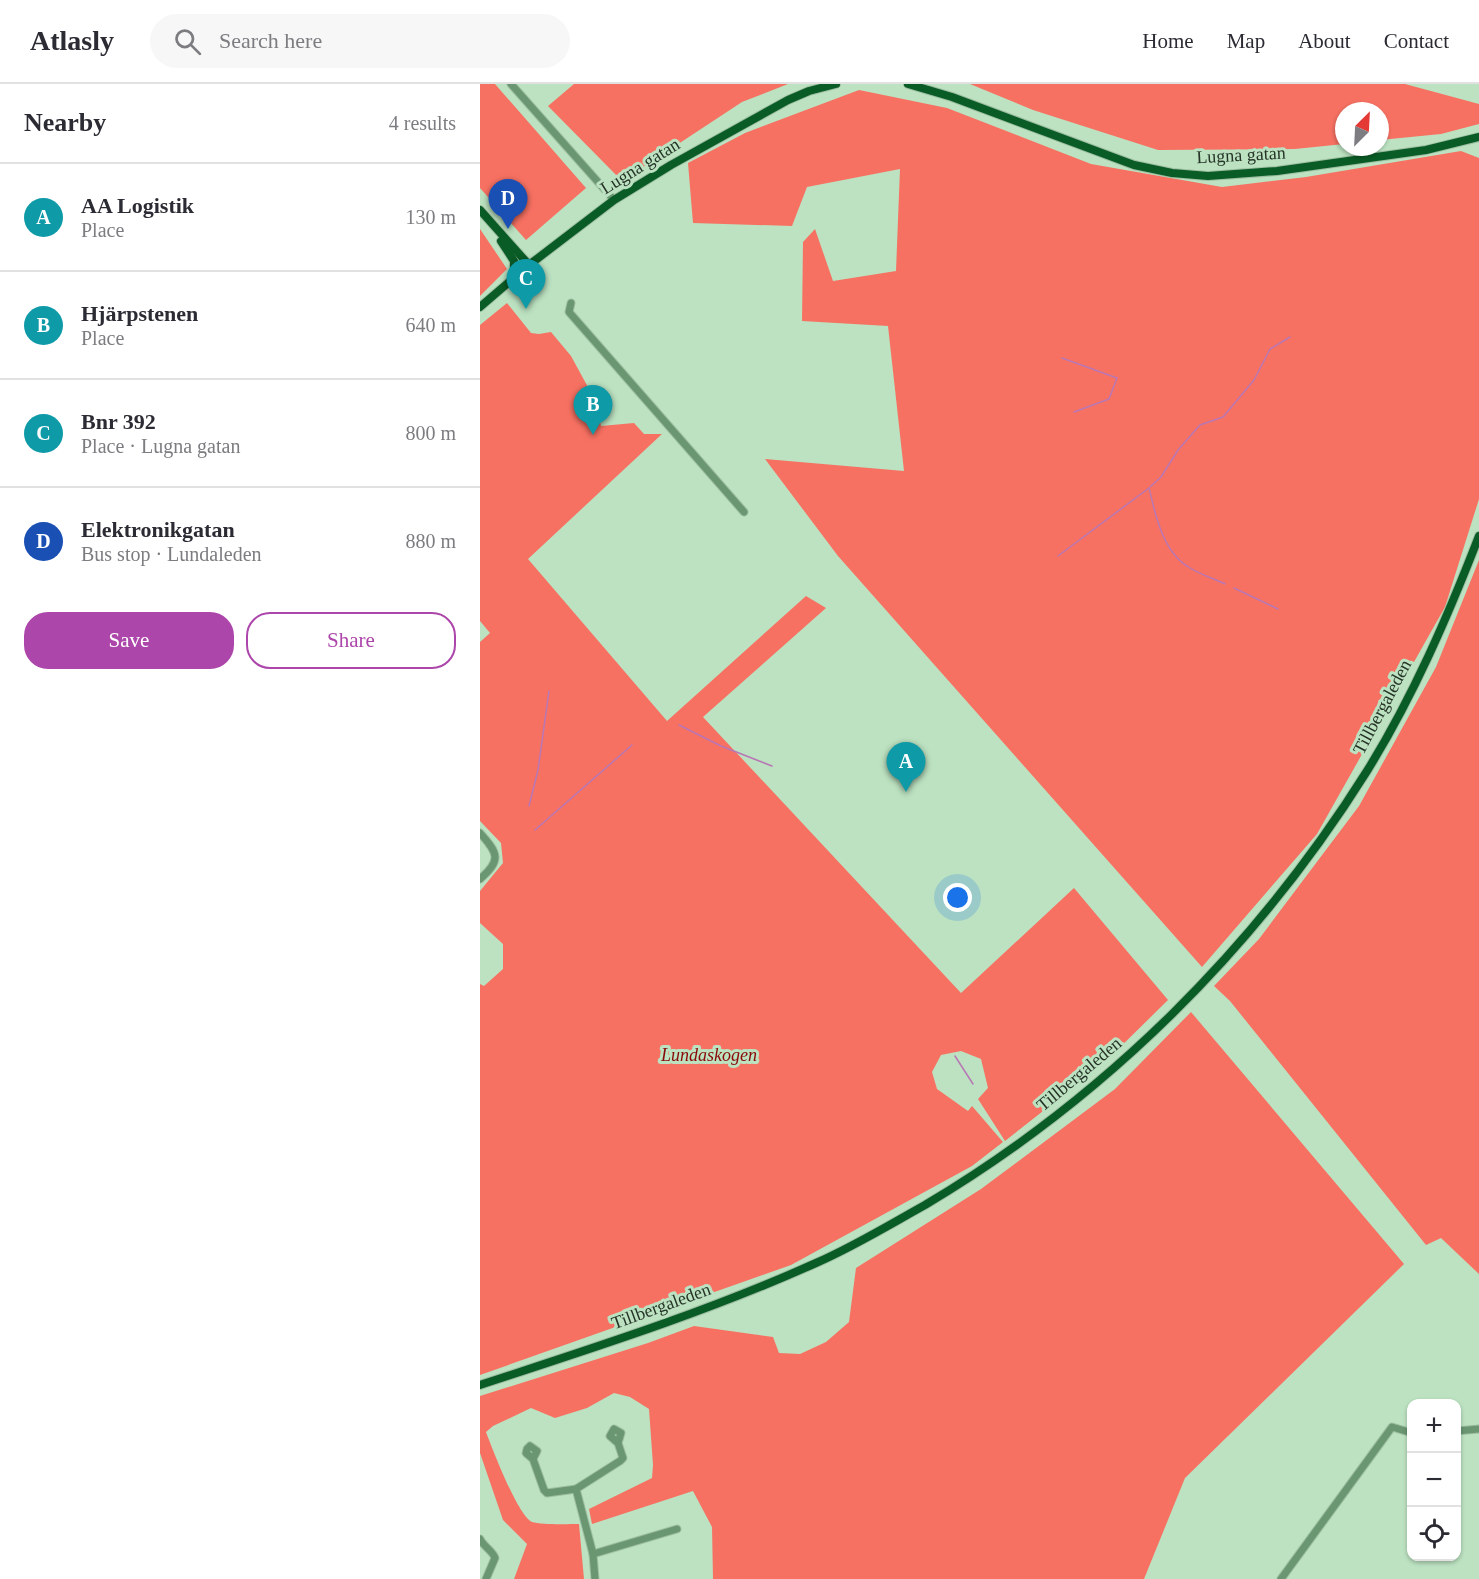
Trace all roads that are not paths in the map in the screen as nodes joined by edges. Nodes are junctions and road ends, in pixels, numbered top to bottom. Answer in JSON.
{"nodes":[{"id":1,"x":511,"y":84,"type":"edge"},
{"id":2,"x":836,"y":84,"type":"edge"},
{"id":3,"x":908,"y":84,"type":"edge"},
{"id":4,"x":1479,"y":137,"type":"edge"},
{"id":5,"x":614,"y":200,"type":"junction"},
{"id":6,"x":480,"y":210,"type":"edge"},
{"id":7,"x":489,"y":221,"type":"junction"},
{"id":8,"x":528,"y":265,"type":"junction"},
{"id":9,"x":514,"y":277,"type":"junction"},
{"id":10,"x":571,"y":303,"type":"dead end"},
{"id":11,"x":480,"y":307,"type":"edge"},
{"id":12,"x":744,"y":512,"type":"dead end"},
{"id":13,"x":1479,"y":536,"type":"edge"},
{"id":14,"x":480,"y":833,"type":"edge"},
{"id":15,"x":480,"y":879,"type":"edge"},
{"id":16,"x":480,"y":1385,"type":"edge"},
{"id":17,"x":1479,"y":1429,"type":"edge"},
{"id":18,"x":1461,"y":1431,"type":"edge"},
{"id":19,"x":1407,"y":1432,"type":"edge"},
{"id":20,"x":618,"y":1443,"type":"dead end"},
{"id":21,"x":533,"y":1459,"type":"dead end"},
{"id":22,"x":576,"y":1489,"type":"junction"},
{"id":23,"x":677,"y":1529,"type":"dead end"},
{"id":24,"x":480,"y":1539,"type":"edge"},
{"id":25,"x":593,"y":1554,"type":"junction"},
{"id":26,"x":486,"y":1579,"type":"edge"},
{"id":27,"x":594,"y":1579,"type":"edge"},
{"id":28,"x":1281,"y":1579,"type":"edge"}],
"edges":[{"from":1,"to":5,"type":"street"},
{"from":2,"to":5,"type":"main road","name":"Lugna gatan"},
{"from":3,"to":4,"type":"main road","name":"Lugna gatan"},
{"from":5,"to":8,"type":"main road","name":"Lugna gatan"},
{"from":6,"to":7,"type":"main road"},
{"from":7,"to":8,"type":"main road"},
{"from":7,"to":9,"type":"main road"},
{"from":8,"to":9,"type":"main road","name":"Lugna gatan"},
{"from":9,"to":11,"type":"main road","name":"Lugna gatan"},
{"from":10,"to":12,"type":"street"},
{"from":13,"to":16,"type":"main road","name":"Tillbergaleden"},
{"from":14,"to":15,"type":"street"},
{"from":17,"to":18,"type":"street"},
{"from":19,"to":28,"type":"street"},
{"from":20,"to":22,"type":"street"},
{"from":21,"to":22,"type":"street"},
{"from":22,"to":25,"type":"street"},
{"from":23,"to":25,"type":"street"},
{"from":24,"to":26,"type":"street"},
{"from":25,"to":27,"type":"street"}]}
